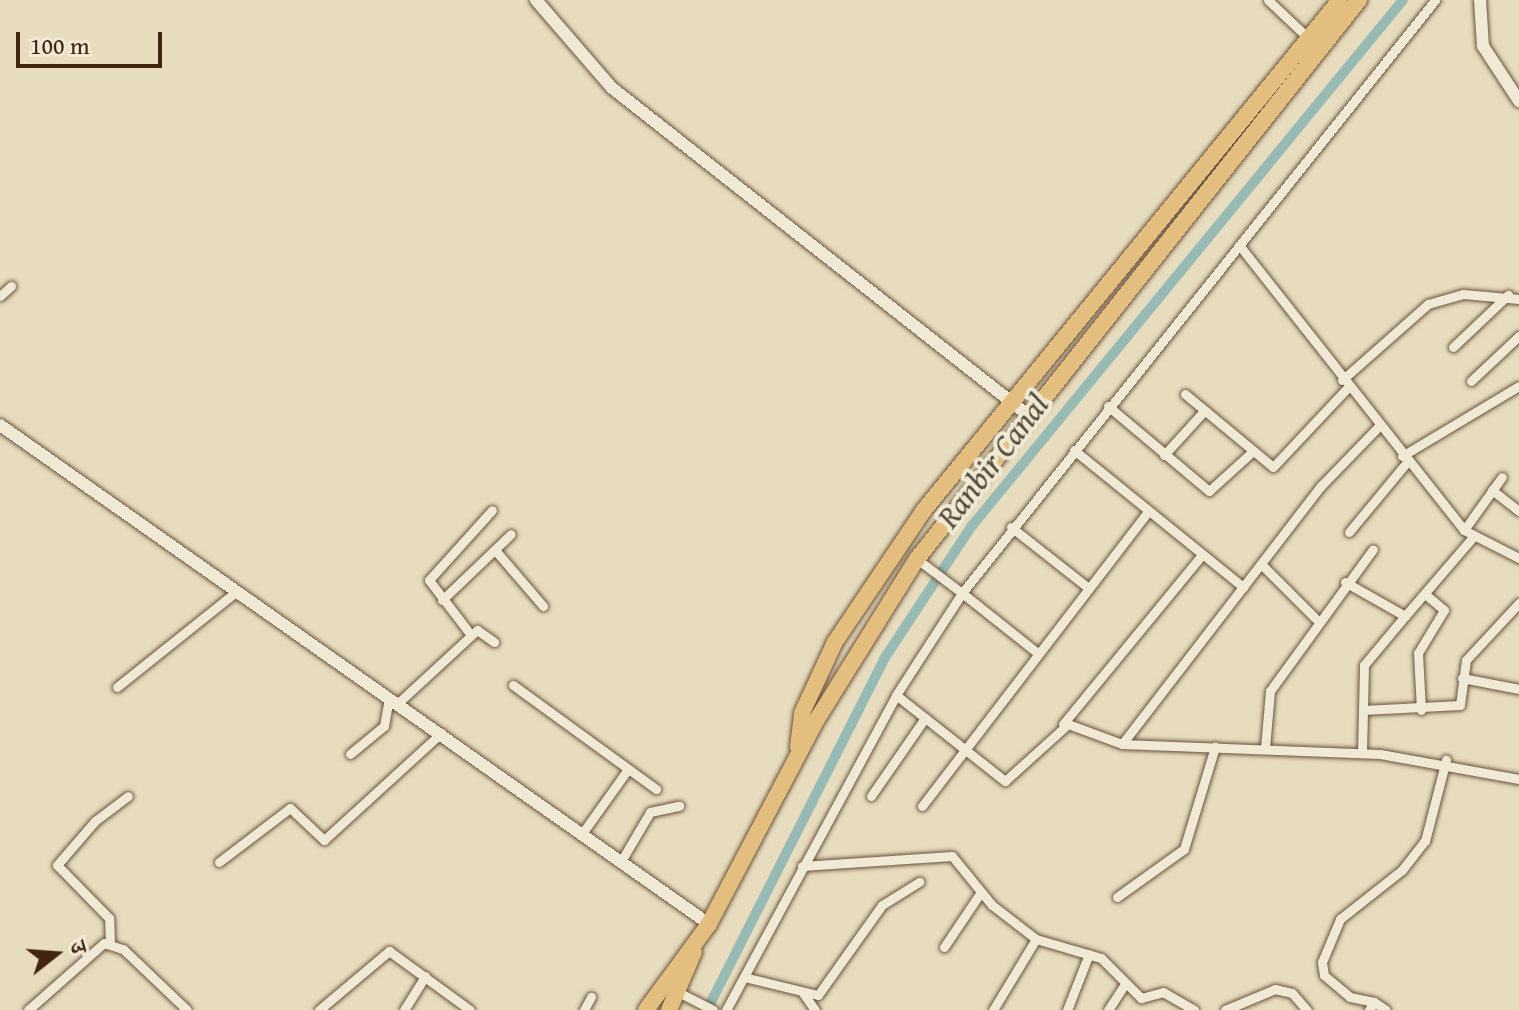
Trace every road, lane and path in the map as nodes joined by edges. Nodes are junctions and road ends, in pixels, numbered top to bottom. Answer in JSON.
{"nodes":[{"id":1,"x":536,"y":0,"type":"edge"},
{"id":2,"x":1268,"y":0,"type":"edge"},
{"id":3,"x":1359,"y":0,"type":"edge"},
{"id":4,"x":1435,"y":0,"type":"edge"},
{"id":5,"x":1480,"y":0,"type":"edge"},
{"id":6,"x":1338,"y":3,"type":"edge"},
{"id":7,"x":1308,"y":38,"type":"junction"},
{"id":8,"x":1519,"y":101,"type":"edge"},
{"id":9,"x":1239,"y":245,"type":"junction"},
{"id":10,"x":11,"y":286,"type":"dead end"},
{"id":11,"x":1508,"y":295,"type":"junction"},
{"id":12,"x":0,"y":296,"type":"edge"},
{"id":13,"x":1519,"y":299,"type":"edge"},
{"id":14,"x":1519,"y":336,"type":"edge"},
{"id":15,"x":1453,"y":347,"type":"dead end"},
{"id":16,"x":1471,"y":381,"type":"dead end"},
{"id":17,"x":1345,"y":384,"type":"junction"},
{"id":18,"x":1519,"y":386,"type":"edge"},
{"id":19,"x":1185,"y":394,"type":"dead end"},
{"id":20,"x":1011,"y":401,"type":"junction"},
{"id":21,"x":1108,"y":406,"type":"junction"},
{"id":22,"x":1204,"y":411,"type":"junction"},
{"id":23,"x":1028,"y":415,"type":"junction"},
{"id":24,"x":0,"y":425,"type":"edge"},
{"id":25,"x":1378,"y":427,"type":"junction"},
{"id":26,"x":1074,"y":450,"type":"junction"},
{"id":27,"x":1252,"y":452,"type":"junction"},
{"id":28,"x":1164,"y":455,"type":"junction"},
{"id":29,"x":1405,"y":458,"type":"junction"},
{"id":30,"x":1502,"y":477,"type":"dead end"},
{"id":31,"x":1492,"y":490,"type":"junction"},
{"id":32,"x":492,"y":510,"type":"dead end"},
{"id":33,"x":1519,"y":511,"type":"edge"},
{"id":34,"x":1148,"y":512,"type":"junction"},
{"id":35,"x":1011,"y":527,"type":"junction"},
{"id":36,"x":1464,"y":530,"type":"junction"},
{"id":37,"x":1349,"y":532,"type":"dead end"},
{"id":38,"x":511,"y":534,"type":"dead end"},
{"id":39,"x":1473,"y":537,"type":"junction"},
{"id":40,"x":1373,"y":549,"type":"dead end"},
{"id":41,"x":495,"y":550,"type":"junction"},
{"id":42,"x":1201,"y":556,"type":"junction"},
{"id":43,"x":1519,"y":558,"type":"edge"},
{"id":44,"x":923,"y":564,"type":"junction"},
{"id":45,"x":1261,"y":564,"type":"junction"},
{"id":46,"x":1345,"y":582,"type":"junction"},
{"id":47,"x":1086,"y":586,"type":"junction"},
{"id":48,"x":1243,"y":587,"type":"junction"},
{"id":49,"x":237,"y":591,"type":"junction"},
{"id":50,"x":962,"y":593,"type":"junction"},
{"id":51,"x":1425,"y":594,"type":"junction"},
{"id":52,"x":442,"y":600,"type":"junction"},
{"id":53,"x":1519,"y":603,"type":"edge"},
{"id":54,"x":543,"y":606,"type":"dead end"},
{"id":55,"x":1405,"y":616,"type":"junction"},
{"id":56,"x":1316,"y":619,"type":"junction"},
{"id":57,"x":471,"y":635,"type":"junction"},
{"id":58,"x":494,"y":642,"type":"dead end"},
{"id":59,"x":1035,"y":651,"type":"junction"},
{"id":60,"x":1462,"y":678,"type":"junction"},
{"id":61,"x":513,"y":685,"type":"dead end"},
{"id":62,"x":117,"y":687,"type":"dead end"},
{"id":63,"x":1519,"y":689,"type":"edge"},
{"id":64,"x":896,"y":695,"type":"junction"},
{"id":65,"x":388,"y":703,"type":"junction"},
{"id":66,"x":1363,"y":710,"type":"junction"},
{"id":67,"x":1421,"y":710,"type":"junction"},
{"id":68,"x":925,"y":718,"type":"junction"},
{"id":69,"x":1063,"y":724,"type":"junction"},
{"id":70,"x":436,"y":739,"type":"junction"},
{"id":71,"x":1122,"y":744,"type":"junction"},
{"id":72,"x":1215,"y":747,"type":"junction"},
{"id":73,"x":1265,"y":748,"type":"junction"},
{"id":74,"x":961,"y":749,"type":"junction"},
{"id":75,"x":1362,"y":752,"type":"junction"},
{"id":76,"x":350,"y":754,"type":"dead end"},
{"id":77,"x":1446,"y":760,"type":"junction"},
{"id":78,"x":794,"y":761,"type":"junction"},
{"id":79,"x":628,"y":769,"type":"junction"},
{"id":80,"x":1519,"y":779,"type":"edge"},
{"id":81,"x":656,"y":789,"type":"dead end"},
{"id":82,"x":128,"y":796,"type":"dead end"},
{"id":83,"x":871,"y":796,"type":"dead end"},
{"id":84,"x":679,"y":806,"type":"dead end"},
{"id":85,"x":922,"y":806,"type":"dead end"},
{"id":86,"x":581,"y":835,"type":"junction"},
{"id":87,"x":219,"y":862,"type":"dead end"},
{"id":88,"x":620,"y":863,"type":"junction"},
{"id":89,"x":802,"y":866,"type":"junction"},
{"id":90,"x":919,"y":882,"type":"dead end"},
{"id":91,"x":981,"y":892,"type":"junction"},
{"id":92,"x":1117,"y":897,"type":"dead end"},
{"id":93,"x":709,"y":924,"type":"junction"},
{"id":94,"x":699,"y":939,"type":"junction"},
{"id":95,"x":1036,"y":939,"type":"junction"},
{"id":96,"x":110,"y":943,"type":"junction"},
{"id":97,"x":944,"y":947,"type":"dead end"},
{"id":98,"x":1089,"y":954,"type":"junction"},
{"id":99,"x":425,"y":976,"type":"junction"},
{"id":100,"x":744,"y":977,"type":"junction"},
{"id":101,"x":1124,"y":985,"type":"junction"},
{"id":102,"x":678,"y":992,"type":"junction"},
{"id":103,"x":803,"y":993,"type":"junction"},
{"id":104,"x":591,"y":997,"type":"dead end"},
{"id":105,"x":1372,"y":1006,"type":"edge"},
{"id":106,"x":28,"y":1010,"type":"edge"},
{"id":107,"x":187,"y":1010,"type":"edge"},
{"id":108,"x":319,"y":1010,"type":"edge"},
{"id":109,"x":404,"y":1010,"type":"edge"},
{"id":110,"x":470,"y":1010,"type":"edge"},
{"id":111,"x":584,"y":1010,"type":"edge"},
{"id":112,"x":646,"y":1010,"type":"edge"},
{"id":113,"x":669,"y":1010,"type":"edge"},
{"id":114,"x":713,"y":1010,"type":"edge"},
{"id":115,"x":726,"y":1010,"type":"edge"},
{"id":116,"x":815,"y":1010,"type":"edge"},
{"id":117,"x":993,"y":1010,"type":"edge"},
{"id":118,"x":1067,"y":1010,"type":"edge"},
{"id":119,"x":1108,"y":1010,"type":"edge"},
{"id":120,"x":1194,"y":1010,"type":"edge"},
{"id":121,"x":1225,"y":1010,"type":"edge"},
{"id":122,"x":1307,"y":1010,"type":"edge"},
{"id":123,"x":1386,"y":1010,"type":"edge"}],
"edges":[{"from":1,"to":20,"type":"street"},
{"from":2,"to":7,"type":"street"},
{"from":3,"to":23,"type":"highway"},
{"from":4,"to":9,"type":"street"},
{"from":5,"to":8,"type":"street"},
{"from":6,"to":7,"type":"highway"},
{"from":7,"to":20,"type":"highway"},
{"from":9,"to":17,"type":"street"},
{"from":9,"to":21,"type":"street"},
{"from":10,"to":12,"type":"street"},
{"from":11,"to":13,"type":"street"},
{"from":11,"to":15,"type":"street"},
{"from":11,"to":17,"type":"street"},
{"from":14,"to":16,"type":"street"},
{"from":17,"to":25,"type":"street"},
{"from":17,"to":27,"type":"street"},
{"from":18,"to":29,"type":"street"},
{"from":19,"to":22,"type":"street"},
{"from":20,"to":23,"type":"street"},
{"from":20,"to":78,"type":"highway"},
{"from":21,"to":26,"type":"street"},
{"from":21,"to":28,"type":"street"},
{"from":22,"to":27,"type":"street"},
{"from":22,"to":28,"type":"street"},
{"from":23,"to":44,"type":"highway"},
{"from":24,"to":49,"type":"street"},
{"from":25,"to":29,"type":"street"},
{"from":25,"to":45,"type":"street"},
{"from":26,"to":34,"type":"street"},
{"from":26,"to":35,"type":"street"},
{"from":27,"to":28,"type":"street"},
{"from":29,"to":36,"type":"street"},
{"from":29,"to":37,"type":"street"},
{"from":30,"to":31,"type":"street"},
{"from":31,"to":33,"type":"street"},
{"from":31,"to":36,"type":"street"},
{"from":32,"to":52,"type":"street"},
{"from":34,"to":42,"type":"street"},
{"from":34,"to":47,"type":"street"},
{"from":35,"to":47,"type":"street"},
{"from":35,"to":50,"type":"street"},
{"from":36,"to":39,"type":"street"},
{"from":38,"to":41,"type":"street"},
{"from":39,"to":43,"type":"street"},
{"from":39,"to":51,"type":"street"},
{"from":40,"to":46,"type":"street"},
{"from":41,"to":52,"type":"street"},
{"from":41,"to":54,"type":"street"},
{"from":42,"to":48,"type":"street"},
{"from":42,"to":69,"type":"street"},
{"from":44,"to":50,"type":"street"},
{"from":44,"to":78,"type":"highway"},
{"from":45,"to":48,"type":"street"},
{"from":45,"to":56,"type":"street"},
{"from":46,"to":55,"type":"street"},
{"from":46,"to":56,"type":"street"},
{"from":47,"to":59,"type":"street"},
{"from":48,"to":71,"type":"street"},
{"from":49,"to":62,"type":"street"},
{"from":49,"to":65,"type":"street"},
{"from":50,"to":59,"type":"street"},
{"from":50,"to":64,"type":"street"},
{"from":51,"to":55,"type":"street"},
{"from":51,"to":67,"type":"street"},
{"from":52,"to":57,"type":"street"},
{"from":53,"to":60,"type":"street"},
{"from":55,"to":66,"type":"street"},
{"from":56,"to":73,"type":"street"},
{"from":57,"to":58,"type":"street"},
{"from":57,"to":65,"type":"street"},
{"from":59,"to":74,"type":"street"},
{"from":60,"to":63,"type":"street"},
{"from":60,"to":67,"type":"street"},
{"from":61,"to":79,"type":"street"},
{"from":64,"to":68,"type":"street"},
{"from":64,"to":89,"type":"street"},
{"from":65,"to":70,"type":"street"},
{"from":65,"to":76,"type":"street"},
{"from":66,"to":67,"type":"street"},
{"from":66,"to":75,"type":"street"},
{"from":68,"to":74,"type":"street"},
{"from":68,"to":83,"type":"street"},
{"from":69,"to":71,"type":"street"},
{"from":69,"to":74,"type":"street"},
{"from":70,"to":86,"type":"street"},
{"from":70,"to":87,"type":"street"},
{"from":71,"to":72,"type":"street"},
{"from":72,"to":73,"type":"street"},
{"from":72,"to":92,"type":"street"},
{"from":73,"to":75,"type":"street"},
{"from":74,"to":85,"type":"street"},
{"from":75,"to":77,"type":"street"},
{"from":77,"to":80,"type":"street"},
{"from":77,"to":105,"type":"street"},
{"from":78,"to":93,"type":"highway"},
{"from":79,"to":81,"type":"street"},
{"from":79,"to":86,"type":"street"},
{"from":82,"to":96,"type":"street"},
{"from":84,"to":88,"type":"street"},
{"from":86,"to":88,"type":"street"},
{"from":88,"to":93,"type":"street"},
{"from":89,"to":91,"type":"street"},
{"from":89,"to":100,"type":"street"},
{"from":90,"to":103,"type":"street"},
{"from":91,"to":95,"type":"street"},
{"from":91,"to":97,"type":"street"},
{"from":93,"to":94,"type":"highway"},
{"from":94,"to":102,"type":"highway"},
{"from":94,"to":112,"type":"highway"},
{"from":95,"to":98,"type":"street"},
{"from":95,"to":117,"type":"street"},
{"from":96,"to":106,"type":"street"},
{"from":96,"to":107,"type":"street"},
{"from":98,"to":101,"type":"street"},
{"from":98,"to":118,"type":"street"},
{"from":99,"to":108,"type":"street"},
{"from":99,"to":109,"type":"street"},
{"from":99,"to":110,"type":"street"},
{"from":100,"to":103,"type":"street"},
{"from":100,"to":115,"type":"street"},
{"from":101,"to":119,"type":"street"},
{"from":101,"to":120,"type":"street"},
{"from":102,"to":113,"type":"highway"},
{"from":102,"to":114,"type":"street"},
{"from":103,"to":116,"type":"street"},
{"from":104,"to":111,"type":"street"},
{"from":105,"to":123,"type":"street"},
{"from":121,"to":122,"type":"street"}]}
